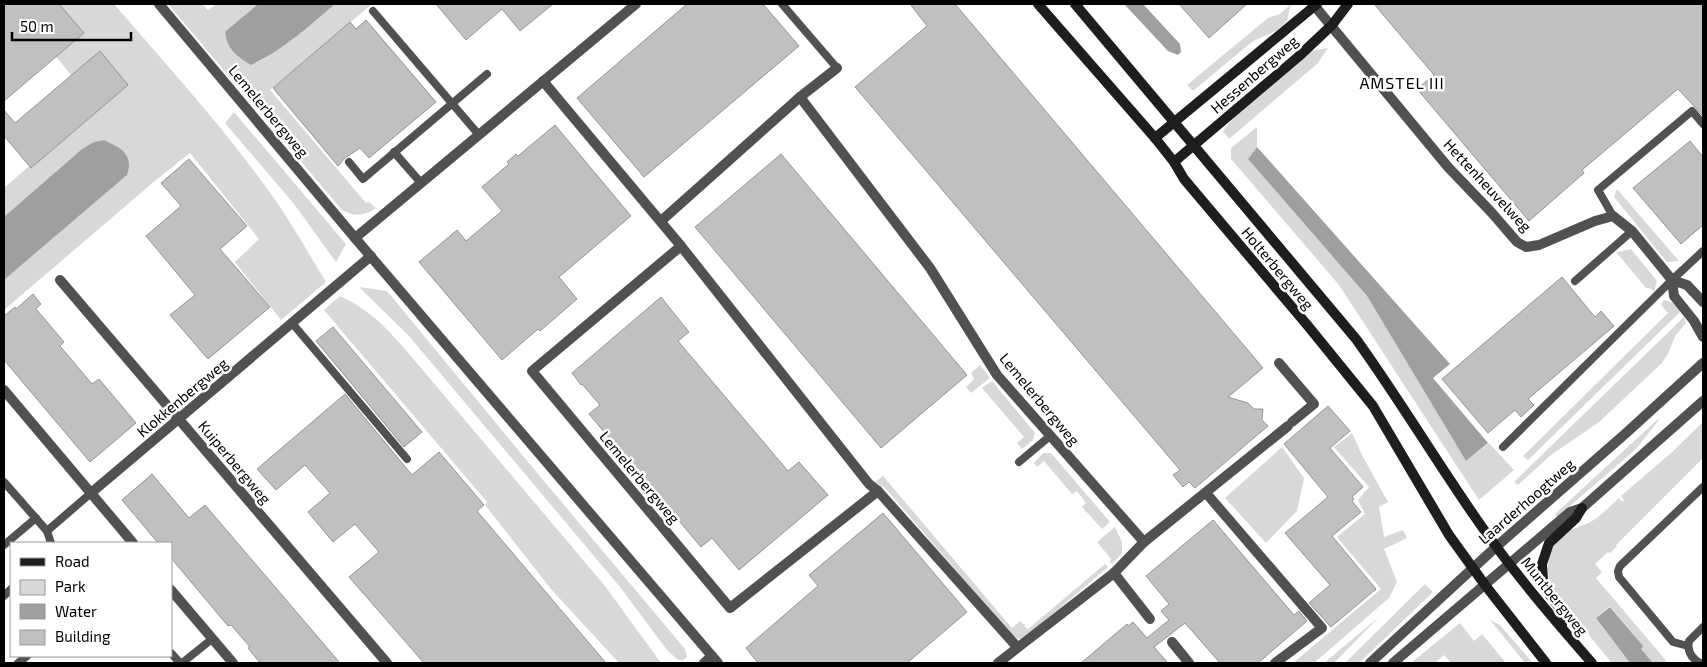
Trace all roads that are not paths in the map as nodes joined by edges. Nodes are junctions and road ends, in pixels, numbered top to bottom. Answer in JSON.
{"nodes":[{"id":1,"x":159,"y":4,"type":"edge"},
{"id":2,"x":636,"y":4,"type":"edge"},
{"id":3,"x":782,"y":4,"type":"edge"},
{"id":4,"x":1038,"y":4,"type":"edge"},
{"id":5,"x":1075,"y":4,"type":"edge"},
{"id":6,"x":1315,"y":4,"type":"edge"},
{"id":7,"x":1348,"y":4,"type":"edge"},
{"id":8,"x":373,"y":11,"type":"dead end"},
{"id":9,"x":1332,"y":25,"type":"junction"},
{"id":10,"x":838,"y":68,"type":"joint"},
{"id":11,"x":486,"y":74,"type":"dead end"},
{"id":12,"x":544,"y":81,"type":"junction"},
{"id":13,"x":800,"y":98,"type":"junction"},
{"id":14,"x":452,"y":104,"type":"junction"},
{"id":15,"x":1174,"y":122,"type":"junction"},
{"id":16,"x":1703,"y":124,"type":"edge"},
{"id":17,"x":479,"y":135,"type":"junction"},
{"id":18,"x":1155,"y":138,"type":"junction"},
{"id":19,"x":1194,"y":145,"type":"junction"},
{"id":20,"x":394,"y":152,"type":"junction"},
{"id":21,"x":349,"y":162,"type":"dead end"},
{"id":22,"x":1174,"y":162,"type":"junction"},
{"id":23,"x":421,"y":183,"type":"junction"},
{"id":24,"x":1613,"y":216,"type":"junction"},
{"id":25,"x":661,"y":221,"type":"junction"},
{"id":26,"x":1632,"y":231,"type":"junction"},
{"id":27,"x":355,"y":238,"type":"junction"},
{"id":28,"x":682,"y":246,"type":"junction"},
{"id":29,"x":1703,"y":251,"type":"edge"},
{"id":30,"x":370,"y":256,"type":"junction"},
{"id":31,"x":60,"y":280,"type":"dead end"},
{"id":32,"x":1672,"y":280,"type":"junction"},
{"id":33,"x":1575,"y":281,"type":"dead end"},
{"id":34,"x":1703,"y":302,"type":"edge"},
{"id":35,"x":292,"y":323,"type":"junction"},
{"id":36,"x":1703,"y":337,"type":"edge"},
{"id":37,"x":1703,"y":362,"type":"edge"},
{"id":38,"x":1279,"y":363,"type":"dead end"},
{"id":39,"x":4,"y":390,"type":"edge"},
{"id":40,"x":1703,"y":400,"type":"edge"},
{"id":41,"x":179,"y":419,"type":"junction"},
{"id":42,"x":1050,"y":436,"type":"junction"},
{"id":43,"x":1503,"y":447,"type":"dead end"},
{"id":44,"x":407,"y":459,"type":"dead end"},
{"id":45,"x":1019,"y":462,"type":"dead end"},
{"id":46,"x":4,"y":482,"type":"edge"},
{"id":47,"x":1703,"y":487,"type":"edge"},
{"id":48,"x":878,"y":491,"type":"junction"},
{"id":49,"x":7,"y":492,"type":"edge"},
{"id":50,"x":91,"y":493,"type":"junction"},
{"id":51,"x":1206,"y":493,"type":"junction"},
{"id":52,"x":1582,"y":508,"type":"junction"},
{"id":53,"x":36,"y":518,"type":"junction"},
{"id":54,"x":47,"y":530,"type":"junction"},
{"id":55,"x":51,"y":542,"type":"edge"},
{"id":56,"x":132,"y":542,"type":"edge"},
{"id":57,"x":1144,"y":542,"type":"junction"},
{"id":58,"x":4,"y":545,"type":"edge"},
{"id":59,"x":1497,"y":546,"type":"junction"},
{"id":60,"x":1510,"y":565,"type":"junction"},
{"id":61,"x":1473,"y":568,"type":"junction"},
{"id":62,"x":1114,"y":573,"type":"junction"},
{"id":63,"x":1485,"y":585,"type":"junction"},
{"id":64,"x":172,"y":591,"type":"edge"},
{"id":65,"x":1150,"y":619,"type":"dead end"},
{"id":66,"x":1703,"y":627,"type":"edge"},
{"id":67,"x":1562,"y":628,"type":"junction"},
{"id":68,"x":212,"y":639,"type":"junction"},
{"id":69,"x":1172,"y":642,"type":"dead end"},
{"id":70,"x":1688,"y":646,"type":"junction"},
{"id":71,"x":1017,"y":647,"type":"junction"},
{"id":72,"x":172,"y":654,"type":"edge"},
{"id":73,"x":711,"y":661,"type":"edge"},
{"id":74,"x":181,"y":663,"type":"edge"},
{"id":75,"x":233,"y":663,"type":"edge"},
{"id":76,"x":387,"y":663,"type":"edge"},
{"id":77,"x":998,"y":663,"type":"edge"},
{"id":78,"x":1189,"y":663,"type":"edge"},
{"id":79,"x":1275,"y":663,"type":"edge"},
{"id":80,"x":1370,"y":663,"type":"edge"},
{"id":81,"x":1393,"y":663,"type":"edge"},
{"id":82,"x":1546,"y":663,"type":"edge"},
{"id":83,"x":1592,"y":663,"type":"edge"},
{"id":84,"x":1700,"y":663,"type":"edge"}],
"edges":[{"from":1,"to":27,"type":"street","name":"Lemelerbergweg"},
{"from":2,"to":12,"type":"street"},
{"from":3,"to":10,"type":"lane"},
{"from":4,"to":18,"type":"main road","name":"Holterbergweg"},
{"from":5,"to":15,"type":"main road","name":"Holterbergweg"},
{"from":6,"to":9,"type":"street","name":"Hettenheuvelweg"},
{"from":6,"to":15,"type":"main road","name":"Hessenbergweg"},
{"from":7,"to":9,"type":"main road","name":"Hessenbergweg"},
{"from":8,"to":14,"type":"lane"},
{"from":9,"to":19,"type":"main road","name":"Hessenbergweg"},
{"from":9,"to":24,"type":"street","name":"Hettenheuvelweg"},
{"from":10,"to":13,"type":"street"},
{"from":11,"to":14,"type":"lane"},
{"from":12,"to":17,"type":"street"},
{"from":12,"to":25,"type":"street"},
{"from":13,"to":25,"type":"street"},
{"from":13,"to":42,"type":"street","name":"Lemelerbergweg"},
{"from":14,"to":17,"type":"lane"},
{"from":14,"to":20,"type":"lane"},
{"from":15,"to":18,"type":"main road","name":"Hessenbergweg"},
{"from":15,"to":19,"type":"main road","name":"Holterbergweg"},
{"from":16,"to":24,"type":"lane"},
{"from":17,"to":23,"type":"street"},
{"from":18,"to":22,"type":"main road","name":"Holterbergweg"},
{"from":19,"to":22,"type":"main road","name":"Hessenbergweg"},
{"from":19,"to":59,"type":"main road","name":"Holterbergweg"},
{"from":20,"to":21,"type":"lane"},
{"from":20,"to":23,"type":"lane"},
{"from":22,"to":61,"type":"main road","name":"Holterbergweg"},
{"from":23,"to":27,"type":"street"},
{"from":24,"to":26,"type":"street"},
{"from":25,"to":28,"type":"street"},
{"from":26,"to":32,"type":"street"},
{"from":26,"to":33,"type":"lane"},
{"from":27,"to":30,"type":"street","name":"Lemelerbergweg"},
{"from":28,"to":48,"type":"street"},
{"from":28,"to":48,"type":"street","name":"Lemelerbergweg"},
{"from":29,"to":32,"type":"lane"},
{"from":30,"to":35,"type":"street","name":"Klokkenbergweg"},
{"from":30,"to":73,"type":"street","name":"Lemelerbergweg"},
{"from":31,"to":41,"type":"street","name":"Kuiperbergweg"},
{"from":32,"to":34,"type":"street"},
{"from":32,"to":36,"type":"street"},
{"from":32,"to":43,"type":"lane"},
{"from":35,"to":41,"type":"street","name":"Klokkenbergweg"},
{"from":35,"to":44,"type":"lane"},
{"from":37,"to":59,"type":"street","name":"Laarderhoogtweg"},
{"from":38,"to":51,"type":"street"},
{"from":39,"to":50,"type":"street"},
{"from":40,"to":52,"type":"street"},
{"from":41,"to":50,"type":"street","name":"Klokkenbergweg"},
{"from":41,"to":76,"type":"street","name":"Kuiperbergweg"},
{"from":42,"to":45,"type":"lane"},
{"from":42,"to":57,"type":"street","name":"Lemelerbergweg"},
{"from":46,"to":49,"type":"lane"},
{"from":47,"to":70,"type":"lane"},
{"from":48,"to":71,"type":"street"},
{"from":49,"to":53,"type":"lane"},
{"from":50,"to":54,"type":"lane"},
{"from":50,"to":56,"type":"street"},
{"from":51,"to":57,"type":"street"},
{"from":51,"to":79,"type":"street"},
{"from":52,"to":60,"type":"street"},
{"from":52,"to":67,"type":"main road"},
{"from":53,"to":54,"type":"lane"},
{"from":53,"to":58,"type":"lane"},
{"from":54,"to":55,"type":"lane"},
{"from":57,"to":62,"type":"street"},
{"from":59,"to":60,"type":"main road","name":"Muntbergweg"},
{"from":59,"to":61,"type":"street","name":"Laarderhoogtweg"},
{"from":60,"to":63,"type":"street"},
{"from":60,"to":67,"type":"main road","name":"Muntbergweg"},
{"from":61,"to":63,"type":"main road"},
{"from":61,"to":80,"type":"street","name":"Laarderhoogtweg"},
{"from":62,"to":65,"type":"street"},
{"from":62,"to":71,"type":"street"},
{"from":63,"to":81,"type":"street"},
{"from":63,"to":82,"type":"main road"},
{"from":64,"to":68,"type":"street"},
{"from":66,"to":70,"type":"lane"},
{"from":67,"to":83,"type":"main road","name":"Muntbergweg"},
{"from":68,"to":74,"type":"lane"},
{"from":68,"to":75,"type":"street"},
{"from":69,"to":78,"type":"street"},
{"from":70,"to":84,"type":"lane"},
{"from":71,"to":77,"type":"street"},
{"from":72,"to":74,"type":"lane"}]}
